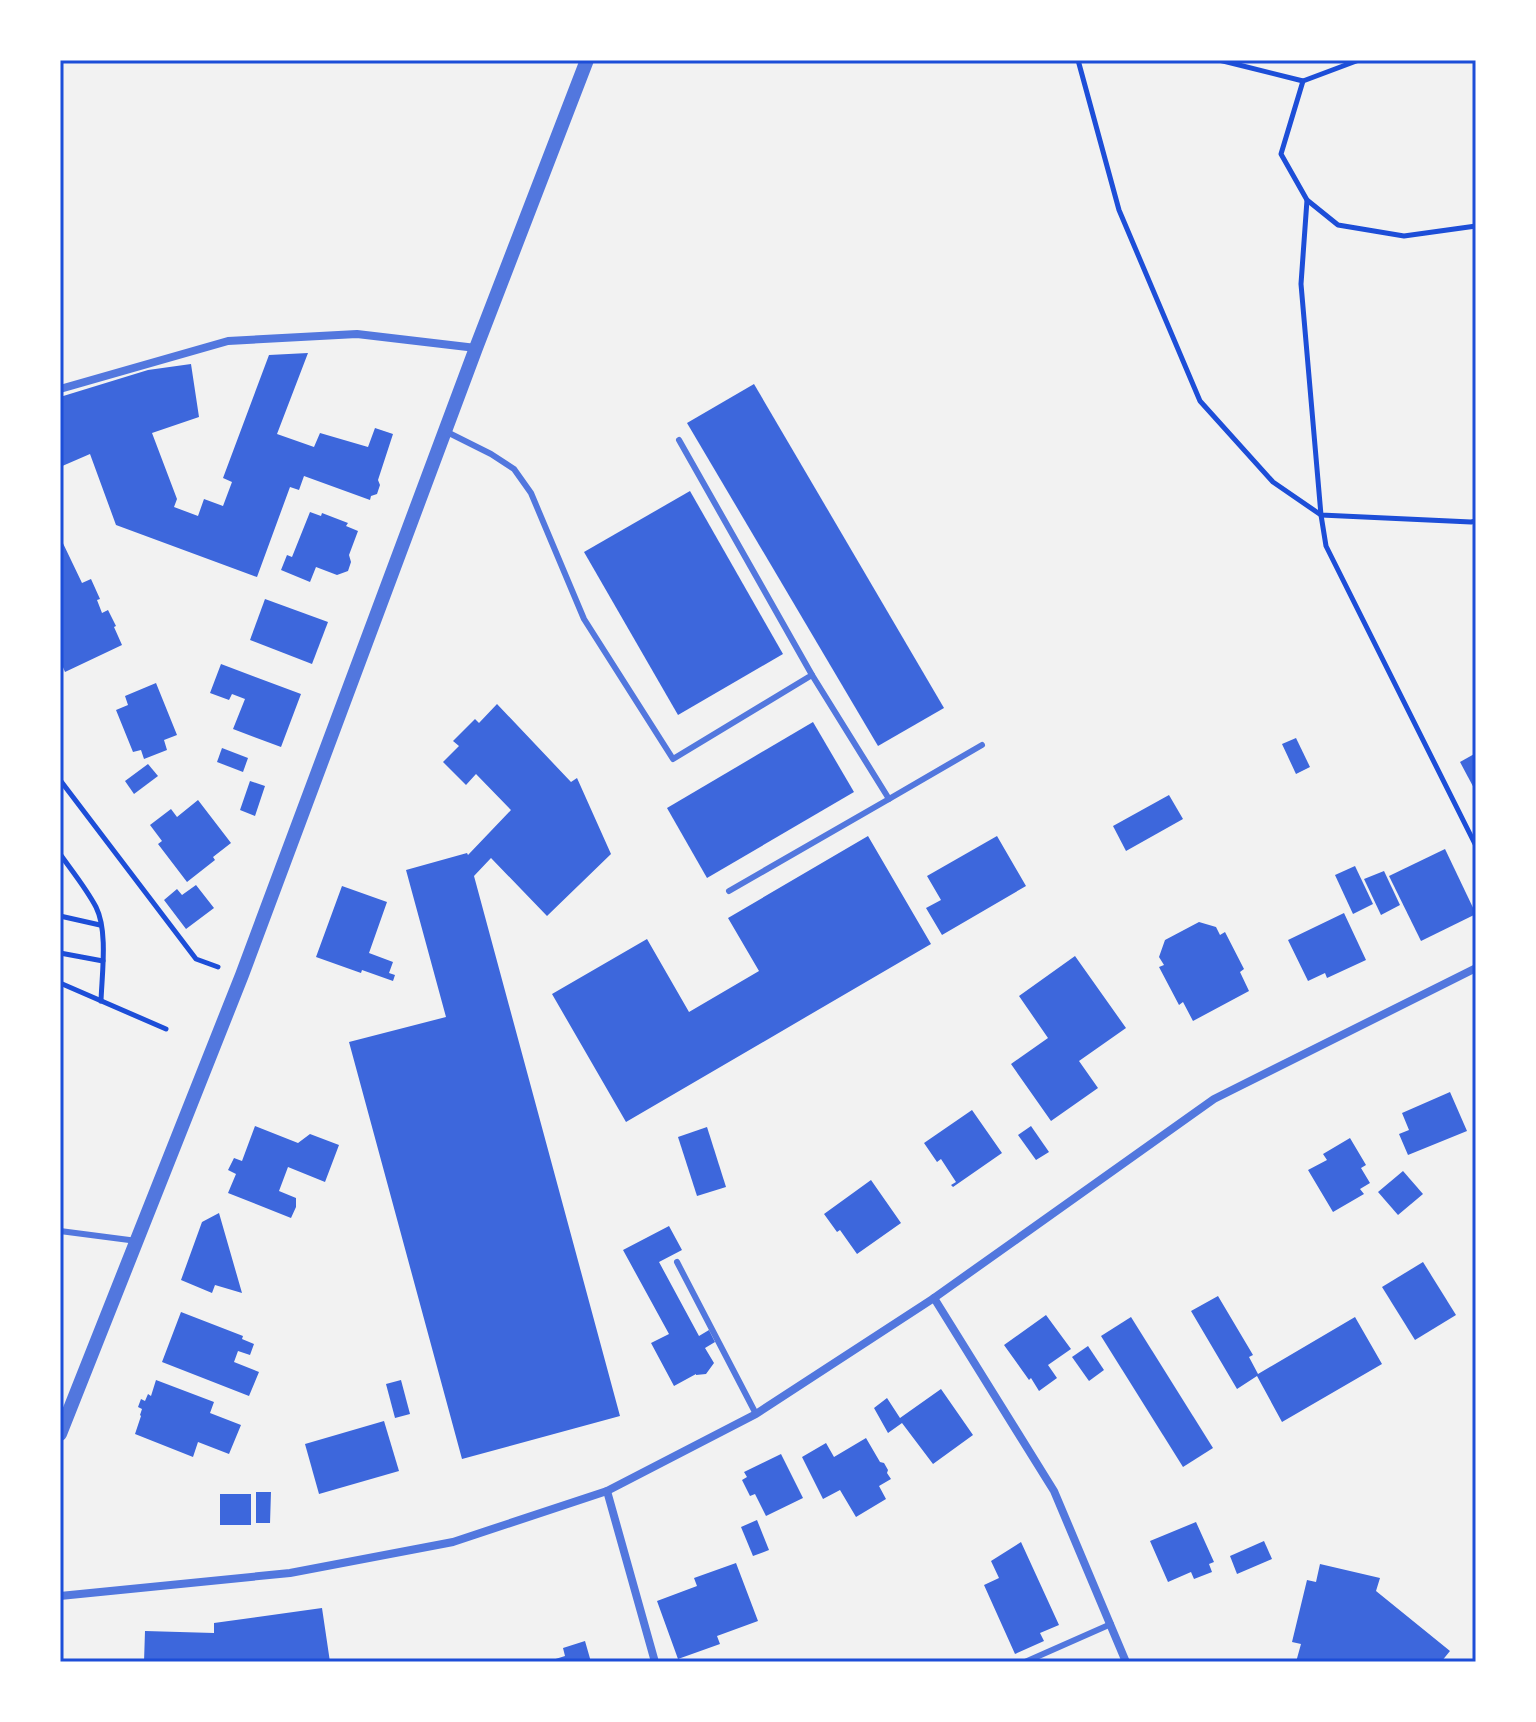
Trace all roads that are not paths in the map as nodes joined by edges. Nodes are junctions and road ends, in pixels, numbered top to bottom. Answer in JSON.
{"nodes":[{"id":1,"x":587,"y":60,"type":"edge"},
{"id":2,"x":476,"y":348,"type":"junction"},
{"id":3,"x":60,"y":389,"type":"edge"},
{"id":4,"x":445,"y":431,"type":"junction"},
{"id":5,"x":679,"y":440,"type":"dead end"},
{"id":6,"x":812,"y":675,"type":"junction"},
{"id":7,"x":982,"y":745,"type":"dead end"},
{"id":8,"x":889,"y":799,"type":"junction"},
{"id":9,"x":729,"y":891,"type":"dead end"},
{"id":10,"x":1476,"y":968,"type":"edge"},
{"id":11,"x":60,"y":1231,"type":"edge"},
{"id":12,"x":137,"y":1241,"type":"junction"},
{"id":13,"x":677,"y":1262,"type":"dead end"},
{"id":14,"x":934,"y":1298,"type":"junction"},
{"id":15,"x":756,"y":1414,"type":"junction"},
{"id":16,"x":60,"y":1434,"type":"edge"},
{"id":17,"x":607,"y":1491,"type":"junction"},
{"id":18,"x":60,"y":1596,"type":"edge"},
{"id":19,"x":1111,"y":1624,"type":"junction"},
{"id":20,"x":655,"y":1662,"type":"edge"},
{"id":21,"x":1025,"y":1662,"type":"edge"},
{"id":22,"x":1126,"y":1662,"type":"edge"}],
"edges":[{"from":1,"to":2,"type":"street"},
{"from":2,"to":3,"type":"street"},
{"from":2,"to":4,"type":"street"},
{"from":4,"to":6,"type":"lane"},
{"from":4,"to":12,"type":"street"},
{"from":5,"to":6,"type":"lane"},
{"from":6,"to":8,"type":"lane"},
{"from":7,"to":8,"type":"lane"},
{"from":8,"to":9,"type":"lane"},
{"from":10,"to":14,"type":"street"},
{"from":11,"to":12,"type":"lane"},
{"from":12,"to":16,"type":"street"},
{"from":13,"to":15,"type":"lane"},
{"from":14,"to":15,"type":"street"},
{"from":14,"to":19,"type":"street"},
{"from":15,"to":17,"type":"street"},
{"from":17,"to":18,"type":"street"},
{"from":17,"to":20,"type":"street"},
{"from":19,"to":21,"type":"lane"},
{"from":19,"to":22,"type":"street"}]}
